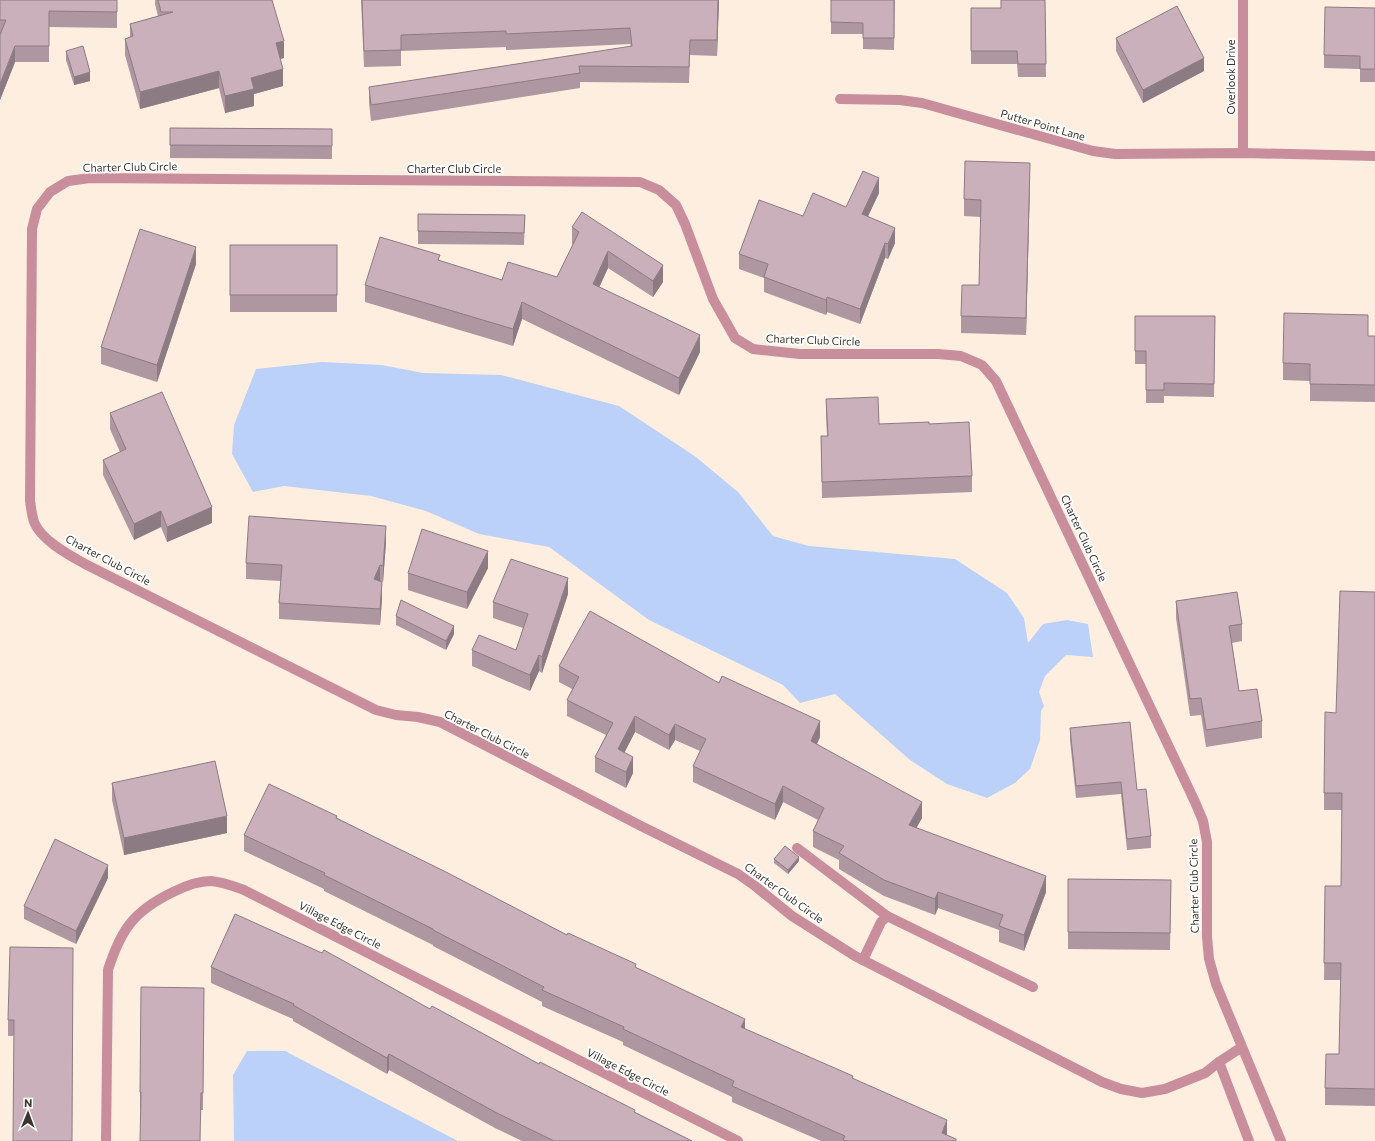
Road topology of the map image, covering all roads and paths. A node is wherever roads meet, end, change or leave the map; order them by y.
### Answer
1 (1243, 0) edge
2 (840, 99) dead end
3 (1243, 153) junction
4 (1375, 156) edge
5 (797, 848) dead end
6 (887, 916) junction
7 (863, 960) junction
8 (1033, 987) dead end
9 (1242, 1047) junction
10 (1219, 1062) junction
11 (106, 1141) edge
12 (738, 1141) edge
13 (1249, 1141) edge
14 (1281, 1141) edge

1 - 3 street, Overlook Drive
2 - 3 street, Putter Point Lane
3 - 4 street, Putter Point Lane
5 - 6 street
6 - 7 street
6 - 8 street
7 - 9 street, Charter Club Circle
7 - 10 street, Charter Club Circle
9 - 10 street, Charter Club Circle
9 - 14 street, Charter Club Circle
10 - 13 street
11 - 12 street, Village Edge Circle

